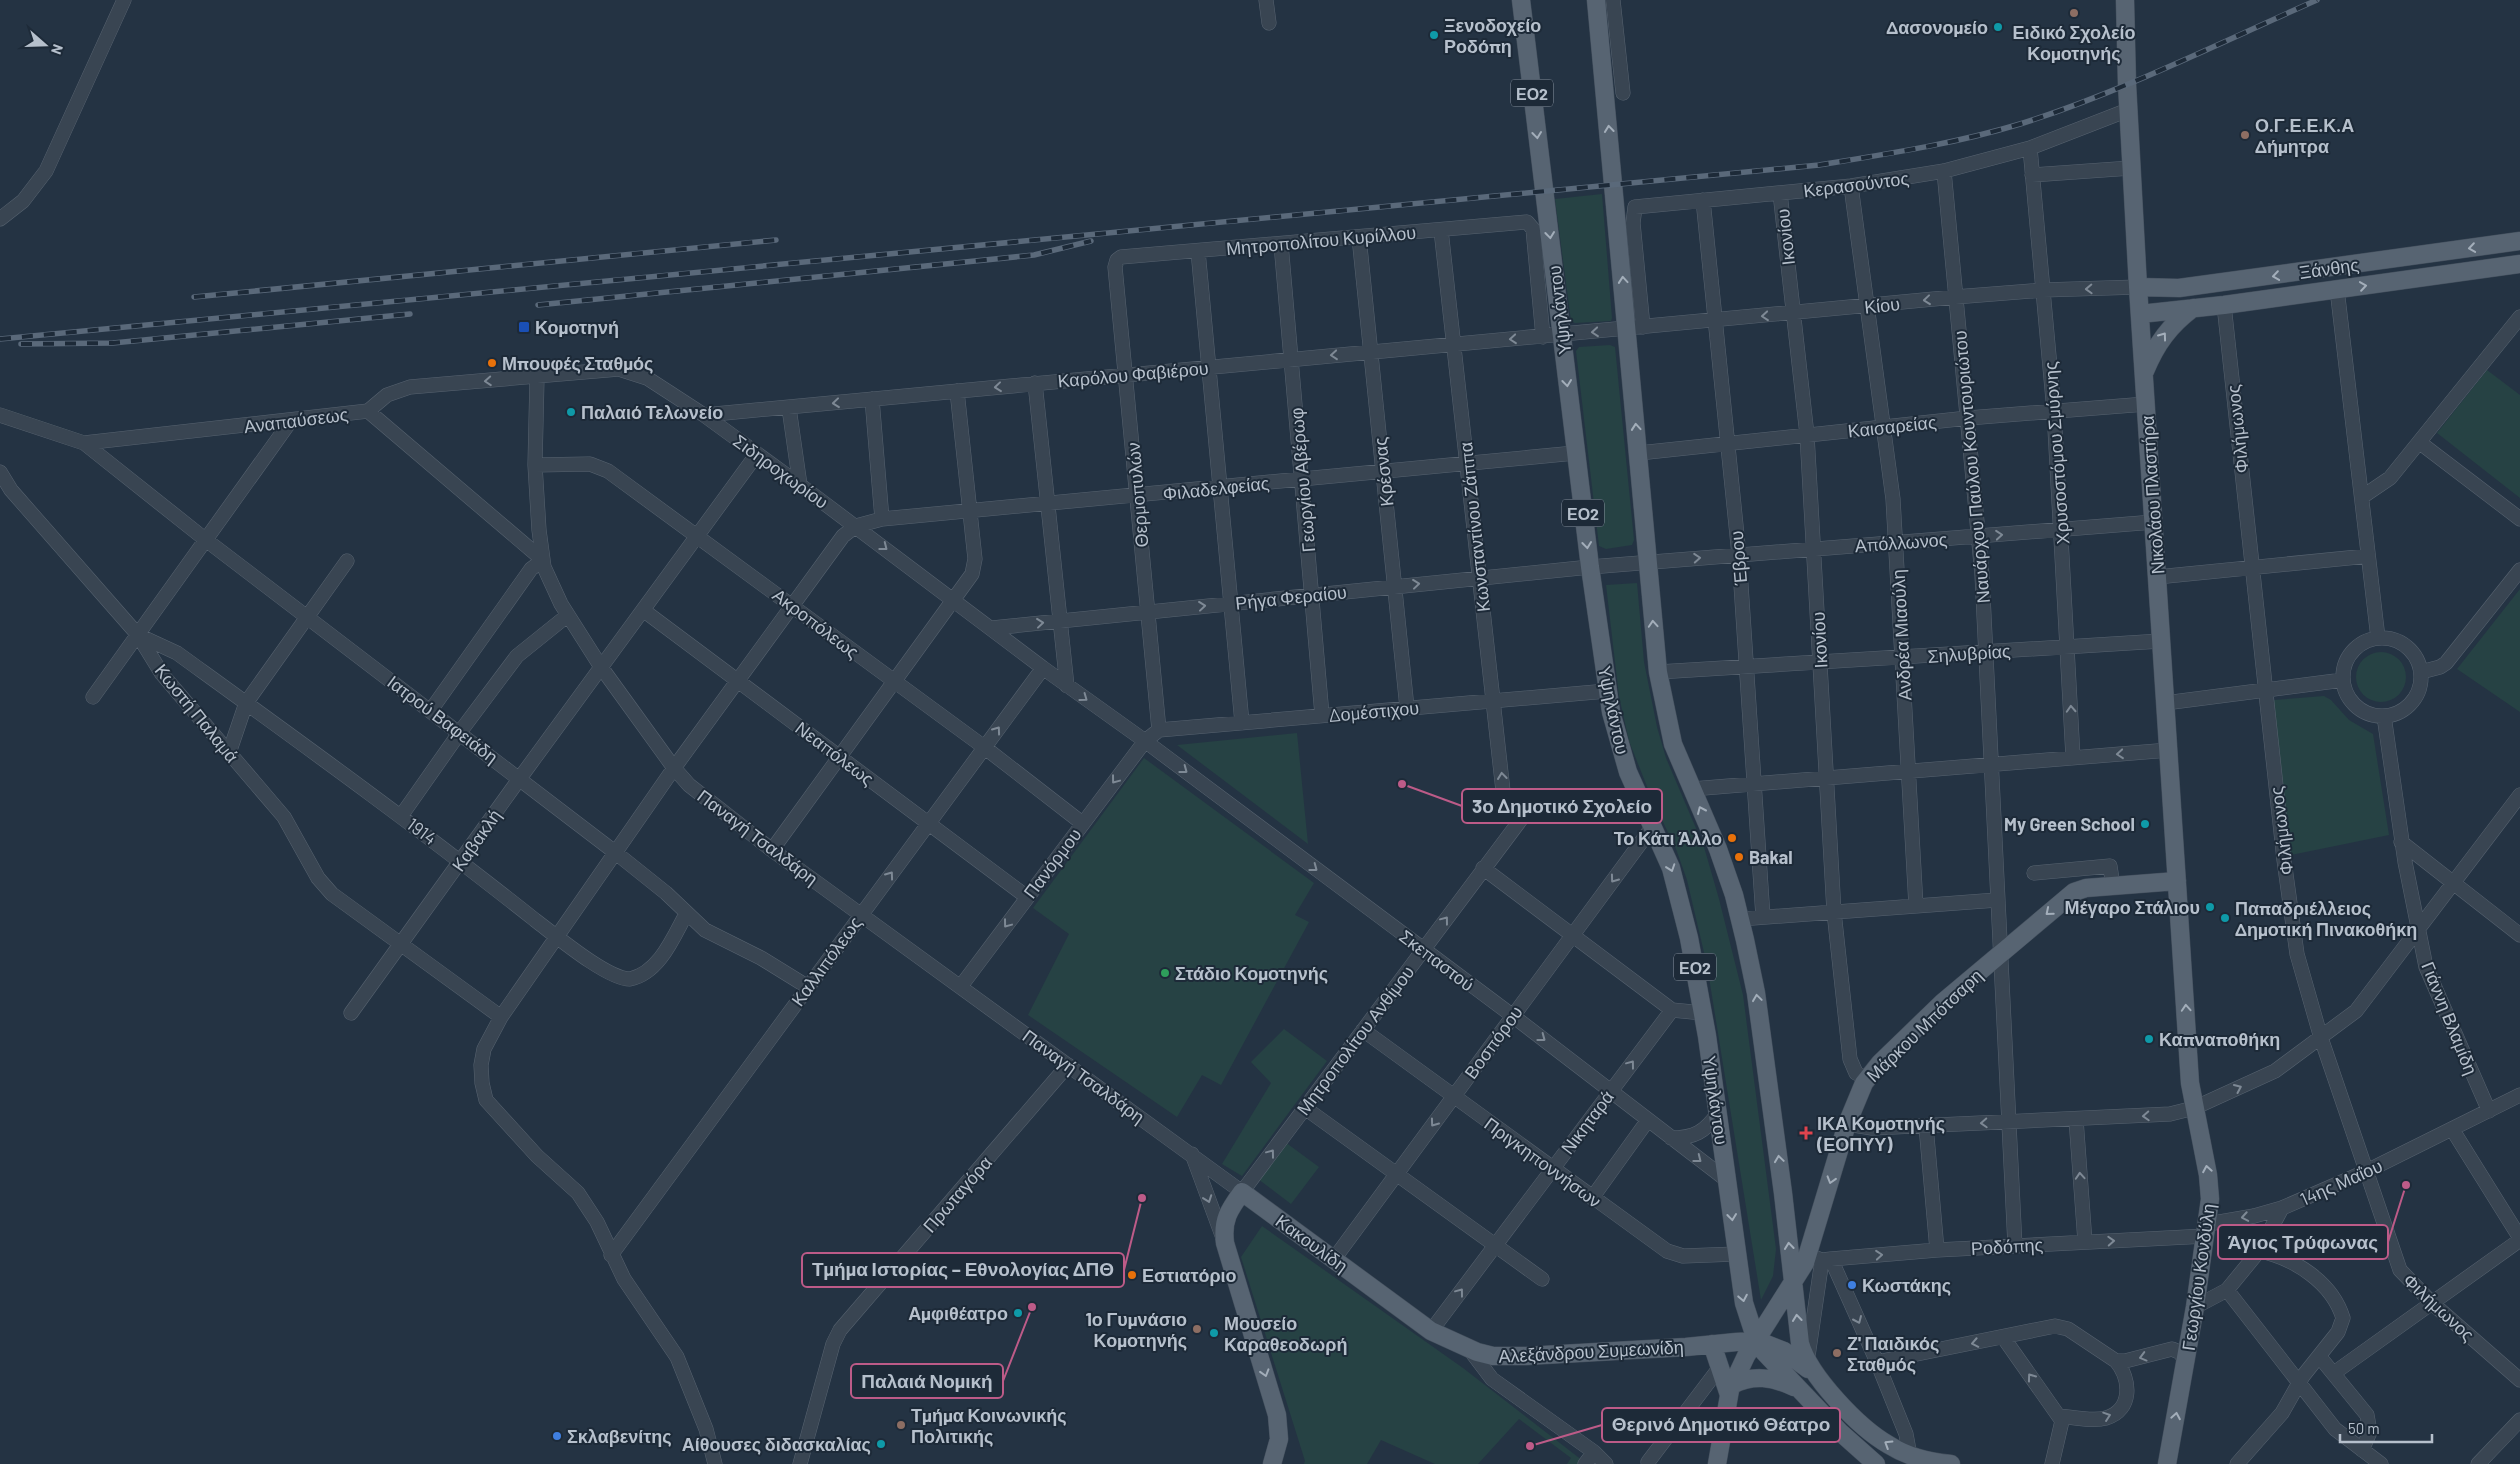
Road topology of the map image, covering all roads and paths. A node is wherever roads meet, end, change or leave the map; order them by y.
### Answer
1 (124, 0) edge
2 (1266, 0) edge
3 (1596, 0) edge
4 (1613, 0) edge
5 (2125, 0) edge
6 (1518, 2) edge
7 (1269, 23) dead end
8 (1623, 93) dead end
9 (2128, 110) junction
10 (2030, 148) junction
11 (2131, 168) junction
12 (1944, 171) junction
13 (2032, 175) junction
14 (1851, 186) junction
15 (1780, 194) junction
16 (1703, 200) junction
17 (2, 211) edge
18 (1441, 230) junction
19 (1360, 237) junction
20 (2520, 241) edge
21 (1281, 244) junction
22 (1198, 251) junction
23 (1116, 260) joint
24 (2520, 264) edge
25 (2138, 288) junction
26 (2337, 289) junction
27 (2043, 290) junction
28 (1955, 297) junction
29 (2224, 305) junction
30 (1869, 306) junction
31 (2194, 308) junction
32 (1793, 314) junction
33 (2140, 314) junction
34 (2520, 317) edge
35 (1715, 321) junction
36 (1635, 328) junction
37 (1562, 335) junction
38 (1543, 336) junction
39 (1454, 344) junction
40 (1371, 352) junction
41 (1292, 359) junction
42 (1209, 367) junction
43 (2144, 373) junction
44 (1125, 375) junction
45 (537, 378) junction
46 (1034, 383) junction
47 (957, 391) junction
48 (872, 399) junction
49 (2146, 404) junction
50 (789, 408) junction
51 (368, 411) junction
52 (2054, 411) junction
53 (0, 415) edge
54 (704, 415) junction
55 (1968, 418) junction
56 (290, 422) junction
57 (1884, 426) junction
58 (1807, 435) junction
59 (2419, 442) junction
60 (84, 443) junction
61 (1727, 444) junction
62 (1576, 453) junction
63 (1639, 453) junction
64 (758, 454) junction
65 (1467, 463) junction
66 (535, 465) junction
67 (1383, 471) junction
68 (0, 472) edge
69 (1302, 479) junction
70 (800, 485) junction
71 (1220, 487) junction
72 (1137, 495) junction
73 (2362, 497) junction
74 (1047, 504) junction
75 (970, 511) junction
76 (2520, 519) edge
77 (882, 520) junction
78 (2154, 522) junction
79 (856, 526) junction
80 (2062, 530) junction
81 (698, 536) junction
82 (1978, 536) junction
83 (206, 540) junction
84 (1896, 543) junction
85 (1815, 549) junction
86 (1738, 555) junction
87 (2368, 556) junction
88 (542, 560) junction
89 (347, 561) dead end
90 (1649, 562) junction
91 (1590, 567) junction
92 (2252, 568) junction
93 (2520, 570) edge
94 (1479, 578) junction
95 (2157, 578) junction
96 (1395, 586) junction
97 (1312, 595) junction
98 (954, 601) junction
99 (1231, 603) junction
100 (792, 606) junction
101 (643, 610) junction
102 (1148, 612) junction
103 (307, 615) junction
104 (568, 615) junction
105 (1061, 620) junction
106 (992, 628) junction
107 (138, 635) junction
108 (2378, 638) junction
109 (2161, 641) junction
110 (2068, 647) junction
111 (1986, 652) junction
112 (1902, 657) junction
113 (1821, 662) junction
114 (601, 666) junction
115 (1746, 667) junction
116 (1042, 668) junction
117 (1658, 672) junction
118 (2421, 672) junction
119 (738, 680) junction
120 (2343, 680) junction
121 (894, 682) junction
122 (1067, 686) junction
123 (2265, 690) junction
124 (1607, 691) junction
125 (94, 697) dead end
126 (1492, 700) junction
127 (246, 703) junction
128 (2165, 703) junction
129 (1407, 708) junction
130 (430, 710) junction
131 (1322, 716) junction
132 (2384, 716) junction
133 (1242, 723) junction
134 (1159, 730) junction
135 (460, 732) junction
136 (1145, 741) junction
137 (984, 748) junction
138 (2168, 750) junction
139 (229, 753) junction
140 (840, 757) junction
141 (2074, 757) junction
142 (1991, 764) junction
143 (674, 768) junction
144 (1908, 771) junction
145 (520, 778) junction
146 (1826, 778) junction
147 (1755, 783) junction
148 (1692, 789) junction
149 (2520, 795) edge
150 (1640, 799) junction
151 (401, 816) junction
152 (1522, 817) junction
153 (928, 823) junction
154 (1082, 823) junction
155 (1653, 826) junction
156 (2401, 842) junction
157 (772, 850) junction
158 (616, 852) junction
159 (461, 861) junction
160 (1483, 868) junction
161 (2034, 873) dead end
162 (2177, 881) junction
163 (2453, 882) junction
164 (2113, 886) junction
165 (1027, 897) junction
166 (1997, 900) junction
167 (1916, 906) junction
168 (1834, 912) junction
169 (686, 914) junction
170 (861, 914) junction
171 (1763, 917) junction
172 (1740, 919) junction
173 (2417, 929) junction
174 (1572, 935) junction
175 (2520, 935) edge
176 (556, 937) junction
177 (401, 944) junction
178 (1423, 949) junction
179 (2000, 954) junction
180 (961, 986) junction
181 (808, 987) junction
182 (1672, 1010) junction
183 (351, 1013) dead end
184 (1703, 1013) junction
185 (1513, 1016) junction
186 (501, 1017) junction
187 (1363, 1030) junction
188 (2320, 1038) junction
189 (1068, 1065) junction
190 (1867, 1079) junction
191 (1611, 1091) junction
192 (2520, 1095) edge
193 (1454, 1096) junction
194 (1305, 1108) junction
195 (2194, 1108) junction
196 (2489, 1111) junction
197 (1718, 1113) junction
198 (2076, 1119) junction
199 (1648, 1120) junction
200 (2008, 1122) junction
201 (1847, 1124) junction
202 (1926, 1126) junction
203 (2452, 1129) junction
204 (1671, 1138) junction
205 (1192, 1154) junction
206 (1553, 1168) junction
207 (2365, 1172) junction
208 (1396, 1174) junction
209 (1728, 1181) junction
210 (1242, 1192) junction
211 (1592, 1198) junction
212 (1785, 1208) junction
213 (2282, 1208) junction
214 (1818, 1222) junction
215 (2207, 1230) junction
216 (2520, 1239) edge
217 (2085, 1242) junction
218 (1225, 1243) junction
219 (1494, 1246) junction
220 (2015, 1246) junction
221 (1937, 1250) junction
222 (2259, 1251) junction
223 (1736, 1254) junction
224 (611, 1255) junction
225 (1820, 1258) junction
226 (1334, 1259) junction
227 (1542, 1279) dead end
228 (1793, 1284) junction
229 (2227, 1290) junction
230 (2432, 1302) junction
231 (2196, 1307) junction
232 (1431, 1331) junction
233 (2003, 1337) junction
234 (1756, 1340) junction
235 (1712, 1344) junction
236 (1470, 1350) junction
237 (2319, 1356) junction
238 (2186, 1360) junction
239 (2116, 1361) junction
240 (1877, 1362) junction
241 (1720, 1367) junction
242 (1811, 1370) junction
243 (2334, 1373) junction
244 (2520, 1380) edge
245 (2299, 1383) junction
246 (1797, 1388) junction
247 (1731, 1390) junction
248 (2059, 1416) junction
249 (2520, 1420) edge
250 (2362, 1450) junction
251 (1594, 1452) junction
252 (1910, 1456) junction
253 (1648, 1462) dead end
254 (715, 1464) edge
255 (800, 1464) edge
256 (1272, 1464) edge
257 (1585, 1464) edge
258 (1606, 1464) edge
259 (1717, 1464) edge
260 (1876, 1464) edge
261 (1951, 1464) edge
262 (2052, 1464) edge
263 (2168, 1464) edge
264 (2238, 1464) edge
265 (2381, 1464) edge
266 (2478, 1464) edge

1 - 17 street
2 - 7 street
36 -> 3 main road
4 - 8 street
5 - 9 main road, Νικολάου Πλαστήρα
6 -> 37 main road, Υψηλάντου / ΕΟ2
9 - 10 street, Κερασούντος
9 - 11 main road, Νικολάου Πλαστήρα
10 - 12 street, Κερασούντος
10 - 13 street, Χρυσοστόμου Σμύρνης
11 - 13 street
11 - 25 main road, Νικολάου Πλαστήρα
12 - 14 street, Κερασούντος
12 - 28 street, Ναυάρχου Παύλου Κουντουριώτου
13 - 27 street, Χρυσοστόμου Σμύρνης
14 - 15 street, Κερασούντος
14 - 30 street, Ανδρέα Μιαούλη
15 - 16 street, Κερασούντος
15 - 32 street, Ικονίου
16 - 35 street, Έβρου
16 - 36 street, Κερασούντος
18 - 19 street, Μητροπολίτου Κυρίλλου
18 - 38 street, Μητροπολίτου Κυρίλλου
18 - 39 street, Κωνσταντίνου Ζάππα
19 - 21 street, Μητροπολίτου Κυρίλλου
19 - 40 street, Κρέσνας
20 -> 25 main road, Ξάνθης
21 - 22 street, Μητροπολίτου Κυρίλλου
21 - 41 street, Γεωργίου Αβέρωφ
22 - 23 street, Μητροπολίτου Κυρίλλου
22 - 42 street
23 - 44 street, Θερμοπυλών
26 -> 24 main road, Ξάνθης
25 -> 27 street, Κίου
25 - 33 main road, Νικολάου Πλαστήρα
26 - 29 main road, Ξάνθης
26 - 73 street
27 - 28 street, Κίου
27 - 52 street, Χρυσοστόμου Σμύρνης
28 -> 30 street, Κίου
28 - 55 street, Ναυάρχου Παύλου Κουντουριώτου
29 - 31 main road, Ξάνθης
29 - 92 street, Φιλήμωνος
30 - 32 street, Κίου
30 - 57 street, Ανδρέα Μιαούλη
31 - 33 main road, Ξάνθης
43 -> 31 main road
32 -> 35 street, Κίου
32 - 58 street, Ικονίου
33 - 43 main road, Νικολάου Πλαστήρα
34 - 59 street
35 - 36 street, Κίου
35 - 61 street, Έβρου
36 -> 37 street, Κίου
63 -> 36 main road
37 - 38 street, Καρόλου Φαβιέρου
37 -> 62 main road, Υψηλάντου / ΕΟ2
38 -> 39 street, Καρόλου Φαβιέρου
39 - 40 street, Καρόλου Φαβιέρου
39 - 65 street, Κωνσταντίνου Ζάππα
40 -> 41 street, Καρόλου Φαβιέρου
40 - 67 street, Κρέσνας
41 - 42 street, Καρόλου Φαβιέρου
41 - 69 street, Γεωργίου Αβέρωφ
42 - 44 street, Καρόλου Φαβιέρου
42 - 71 street
43 - 49 main road, Νικολάου Πλαστήρα
44 - 46 street, Καρόλου Φαβιέρου
44 - 72 street, Θερμοπυλών
45 -> 51 street, Σιδηροχωρίου
45 - 54 street, Σιδηροχωρίου
45 - 66 street, Παναγή Τσαλδάρη
46 -> 47 street, Καρόλου Φαβιέρου
46 - 74 street
47 - 48 street, Καρόλου Φαβιέρου
47 - 75 street
48 -> 50 street, Καρόλου Φαβιέρου
48 - 77 street
49 - 52 street, Καισαρείας
49 - 78 main road, Νικολάου Πλαστήρα
50 - 54 street, Καρόλου Φαβιέρου
50 - 70 street
51 - 56 street, Αναπαύσεως
51 - 88 street, Αναπαύσεως
52 - 55 street, Καισαρείας
52 - 80 street, Χρυσοστόμου Σμύρνης
53 - 60 street, Αναπαύσεως
54 - 64 street, Σιδηροχωρίου
55 - 57 street, Καισαρείας
55 - 82 street, Ναυάρχου Παύλου Κουντουριώτου
56 - 60 street, Αναπαύσεως
56 - 83 street
57 - 58 street, Καισαρείας
57 - 84 street, Ανδρέα Μιαούλη
58 - 61 street, Καισαρείας
58 - 85 street, Ικονίου
59 - 73 street
59 - 76 street
60 - 83 street, Ιατρού Βαφειάδη
61 - 63 street, Καισαρείας
61 - 86 street, Έβρου
62 - 65 street, Φιλαδελφείας
62 -> 91 main road, Υψηλάντου / ΕΟ2
63 - 90 main road
64 - 70 street, Σιδηροχωρίου
64 - 81 street, Καβακλή
65 - 67 street, Φιλαδελφείας
65 - 94 street, Κωνσταντίνου Ζάππα
66 - 81 street, Ακροπόλεως
66 - 88 street, Παναγή Τσαλδάρη
67 - 69 street, Φιλαδελφείας
67 - 96 street, Κρέσνας
68 - 107 street, Κωστή Παλαμά
69 - 71 street, Φιλαδελφείας
69 - 97 street, Γεωργίου Αβέρωφ
70 - 79 street, Σιδηροχωρίου
71 - 72 street, Φιλαδελφείας
71 - 99 street
72 - 74 street, Φιλαδελφείας
72 - 102 street, Θερμοπυλών
73 - 87 street
74 - 75 street, Φιλαδελφείας
74 - 105 street
75 - 77 street, Φιλαδελφείας
75 - 98 street
77 - 79 street, Φιλαδελφείας
78 - 80 street, Απόλλωνος
78 - 95 main road, Νικολάου Πλαστήρα
79 -> 98 street, Σιδηροχωρίου
79 - 100 street
82 -> 80 street, Απόλλωνος
80 - 110 street, Χρυσοστόμου Σμύρνης
81 - 100 street, Ακροπόλεως
81 - 101 street, Καβακλή
82 - 84 street, Απόλλωνος
82 - 111 street, Ναυάρχου Παύλου Κουντουριώτου
83 - 103 street, Ιατρού Βαφειάδη
83 - 107 street
84 - 85 street, Απόλλωνος
84 - 112 street, Ανδρέα Μιαούλη
85 - 86 street, Απόλλωνος
85 - 113 street, Ικονίου
90 -> 86 street, Απόλλωνος
86 - 115 street, Έβρου
87 - 92 street
87 - 108 street
88 - 104 street, Παναγή Τσαλδάρη
88 - 130 street
89 - 103 street
90 - 91 street, Απόλλωνος
117 -> 90 main road
91 - 94 street, Ρήγα Φεραίου
91 - 124 main road, Υψηλάντου / ΕΟ2
92 - 95 street
92 - 123 street, Φιλήμωνος
93 - 118 street
96 -> 94 street, Ρήγα Φεραίου
94 - 126 street, Κωνσταντίνου Ζάππα
95 - 109 main road, Νικολάου Πλαστήρα
96 - 97 street, Ρήγα Φεραίου
96 - 129 street, Κρέσνας
97 - 99 street, Ρήγα Φεραίου
97 - 131 street, Γεωργίου Αβέρωφ
98 - 106 street, Σιδηροχωρίου
98 - 121 street
102 -> 99 street, Ρήγα Φεραίου
99 - 133 street
100 - 119 street
100 - 121 street, Ακροπόλεως
101 - 114 street, Καβακλή
101 - 119 street, Νεαπόλεως
102 - 105 street, Ρήγα Φεραίου
102 - 134 street, Θερμοπυλών
103 - 127 street
103 - 130 street, Ιατρού Βαφειάδη
104 - 114 street, Παναγή Τσαλδάρη
104 - 135 street
106 -> 105 street, Ρήγα Φεραίου
105 - 122 street
106 - 116 street, Σιδηροχωρίου
107 - 125 street
107 - 127 street, 1914
107 - 139 street, Κωστή Παλαμά
108 - 118 street
108 - 120 street
109 - 110 street, Σηλυβρίας
109 - 128 main road, Νικολάου Πλαστήρα
110 - 111 street, Σηλυβρίας
141 -> 110 street, Χρυσοστόμου Σμύρνης
111 - 112 street, Σηλυβρίας
111 - 142 street, Ναυάρχου Παύλου Κουντουριώτου
112 - 113 street, Σηλυβρίας
112 - 144 street, Ανδρέα Μιαούλη
113 - 115 street, Σηλυβρίας
113 - 146 street, Ικονίου
114 - 143 street, Παναγή Τσαλδάρη
114 - 145 street, Καβακλή
115 - 117 street, Σηλυβρίας
115 - 147 street, Έβρου
116 - 122 street, Σιδηροχωρίου
137 -> 116 street, Καλλιπόλεως
117 - 148 main road
118 - 132 street
119 - 140 street, Νεαπόλεως
119 - 143 street
120 - 123 street
120 - 132 street
121 - 137 street, Ακροπόλεως
121 - 140 street
122 -> 136 street, Σιδηροχωρίου
123 - 128 street
123 - 188 street, Φιλήμωνος
124 - 126 street, Δομέστιχου
124 - 150 main road, Υψηλάντου / ΕΟ2
126 - 129 street, Δομέστιχου
152 -> 126 street, Κωνσταντίνου Ζάππα
127 - 139 street
127 - 151 street, 1914
128 - 138 main road, Νικολάου Πλαστήρα
129 - 131 street, Δομέστιχου
130 - 135 street, Ιατρού Βαφειάδη
131 - 133 street, Δομέστιχου
132 - 156 street, Γιάννη Βλαμίδη
133 - 134 street, Δομέστιχου
134 - 136 street
135 - 145 street, Ιατρού Βαφειάδη
135 - 151 street
136 -> 154 street, Πανόρμου
136 -> 178 street, Σκεπαστού
137 - 153 street, Καλλιπόλεως
137 - 154 street, Ακροπόλεως
138 -> 141 street
138 - 162 main road, Νικολάου Πλαστήρα
139 - 177 street, Κωστή Παλαμά
140 - 153 street, Νεαπόλεως
140 - 157 street
141 - 142 street
142 - 144 street
142 - 166 street, Ναυάρχου Παύλου Κουντουριώτου
143 - 157 street, Παναγή Τσαλδάρη
143 - 158 street
144 - 146 street
144 - 167 street, Ανδρέα Μιαούλη
145 - 158 street, Ιατρού Βαφειάδη
145 - 159 street, Καβακλή
146 - 147 street
146 - 168 street, Ικονίου
147 - 148 street
147 - 171 street, Έβρου
172 -> 148 main road
149 - 163 street
150 - 152 street
150 - 155 main road, Υψηλάντου / ΕΟ2
151 - 159 street, 1914
152 - 160 street, Μητροπολίτου Ανθίμου
153 - 165 street, Νεαπόλεως
170 -> 153 street, Καλλιπόλεως
154 - 165 street, Πανόρμου
155 -> 174 street, Βοσπόρου
155 -> 184 main road, Υψηλάντου / ΕΟ2
156 - 163 street
156 - 173 street, Γιάννη Βλαμίδη
157 - 170 street, Παναγή Τσαλδάρη
158 - 169 street, Ιατρού Βαφειάδη
158 - 176 street
159 - 176 street, 1914
159 - 177 street, Καβακλή
160 - 174 street
178 -> 160 street, Μητροπολίτου Ανθίμου
161 - 164 street
162 - 164 main road, Μάρκου Μπότσαρη
195 -> 162 main road, Γεωργίου Κονδύλη
163 - 173 street
163 - 175 street
164 -> 179 main road, Μάρκου Μπότσαρη
165 -> 180 street, Πανόρμου
166 - 167 street
166 - 179 street, Ναυάρχου Παύλου Κουντουριώτου
167 - 168 street
168 - 171 street
168 - 190 street, Ικονίου
169 - 176 street, 1914
169 - 181 street, Ιατρού Βαφειάδη
170 - 180 street, Παναγή Τσαλδάρη
170 - 181 street, Καλλιπόλεως
171 - 172 street
212 -> 172 main road
173 - 188 street
173 - 196 street, Γιάννη Βλαμίδη
174 - 182 street
174 - 185 street, Βοσπόρου
176 - 186 street
177 - 183 street, Καβακλή
177 - 186 street, Κωστή Παλαμά
178 - 185 street, Σκεπαστού
178 - 187 street, Μητροπολίτου Ανθίμου
179 - 190 main road, Μάρκου Μπότσαρη
179 - 200 street, Ναυάρχου Παύλου Κουντουριώτου
180 - 189 street, Παναγή Τσαλδάρη
181 - 224 street, Καλλιπόλεως
182 - 184 street
191 -> 182 street, Νικηταρά
184 - 197 main road, Υψηλάντου / ΕΟ2
185 -> 191 street, Σκεπαστού
185 - 193 street, Βοσπόρου
186 - 224 street
187 - 193 street, Πριγκηποννήσων
187 - 194 street, Μητροπολίτου Ανθίμου
195 -> 188 street
188 - 207 street, Φιλήμωνος
189 - 205 street, Παναγή Τσαλδάρη
189 - 255 street, Πρωταγόρα
190 - 201 main road, Μάρκου Μπότσαρη
191 - 199 street, Σκεπαστού
191 - 206 street, Νικηταρά
192 - 196 street, 14ης Μαΐου
193 - 206 street, Πριγκηποννήσων
193 -> 208 street, Βοσπόρου
194 - 208 street
210 -> 194 street, Μητροπολίτου Ανθίμου
195 -> 198 street
215 -> 195 main road, Γεωργίου Κονδύλη
196 - 203 street, 14ης Μαΐου
197 - 204 street
197 - 209 main road, Υψηλάντου / ΕΟ2
198 - 200 street
217 -> 198 street
199 - 204 street, Σκεπαστού
199 - 211 street
200 -> 202 street
200 - 220 street, Ναυάρχου Παύλου Κουντουριώτου
201 - 202 street
201 -> 214 main road, Μάρκου Μπότσαρη
202 - 221 street
203 - 207 street, 14ης Μαΐου
203 - 216 street
204 -> 209 street, Σκεπαστού
205 - 210 street, Κακουλίδη
205 -> 218 street
206 - 211 street, Πριγκηποννήσων
206 - 219 street, Νικηταρά
207 - 213 street, 14ης Μαΐου
207 - 230 street, Φιλήμωνος
208 - 219 street
208 - 226 street, Βοσπόρου
209 -> 223 main road, Υψηλάντου / ΕΟ2
210 - 218 main road
210 - 226 main road, Κακουλίδη
211 - 223 street, Πριγκηποννήσων
212 - 214 main road
228 -> 212 main road
213 -> 215 street, Ροδόπης
213 - 222 street, 14ης Μαΐου
214 - 225 main road, Μάρκου Μπότσαρη
217 -> 215 street, Ροδόπης
215 - 231 main road, Γεωργίου Κονδύλη
216 - 230 street
217 - 220 street, Ροδόπης
218 -> 256 main road
219 - 227 street
232 -> 219 street, Νικηταρά
220 - 221 street, Ροδόπης
225 -> 221 street, Ροδόπης
222 - 229 street, 14ης Μαΐου
222 - 237 street
223 -> 234 main road, Υψηλάντου / ΕΟ2
224 - 254 street
225 - 228 main road, Μάρκου Μπότσαρη
225 -> 240 street
225 - 242 street
226 - 232 main road, Κακουλίδη
228 - 234 main road, Μάρκου Μπότσαρη
242 -> 228 main road
229 - 231 street, 14ης Μαΐου
229 - 245 street
230 - 243 street
230 - 244 street, Φιλήμωνος
231 - 238 main road, Γεωργίου Κονδύλη
232 - 236 main road, Αλεξάνδρου Συμεωνίδη
233 - 239 street
233 -> 240 street
248 -> 233 street
234 - 235 main road, Αλεξάνδρου Συμεωνίδη
234 - 242 main road
234 - 246 main road, ΕΟ2
234 - 247 main road, Μάρκου Μπότσαρη
235 - 236 main road, Αλεξάνδρου Συμεωνίδη
235 - 241 main road
236 - 251 street
237 - 243 street
237 - 245 street
238 -> 239 street
263 -> 238 main road, Γεωργίου Κονδύλη
248 -> 239 street
240 - 252 street
241 - 247 main road
241 - 253 street
252 -> 242 main road
243 - 250 street
245 - 250 street
245 - 264 street
246 - 247 main road
246 - 260 main road, ΕΟ2
247 - 259 main road
248 - 262 street
249 - 266 street
250 - 265 street
251 - 257 street
251 - 258 street
252 - 261 main road

